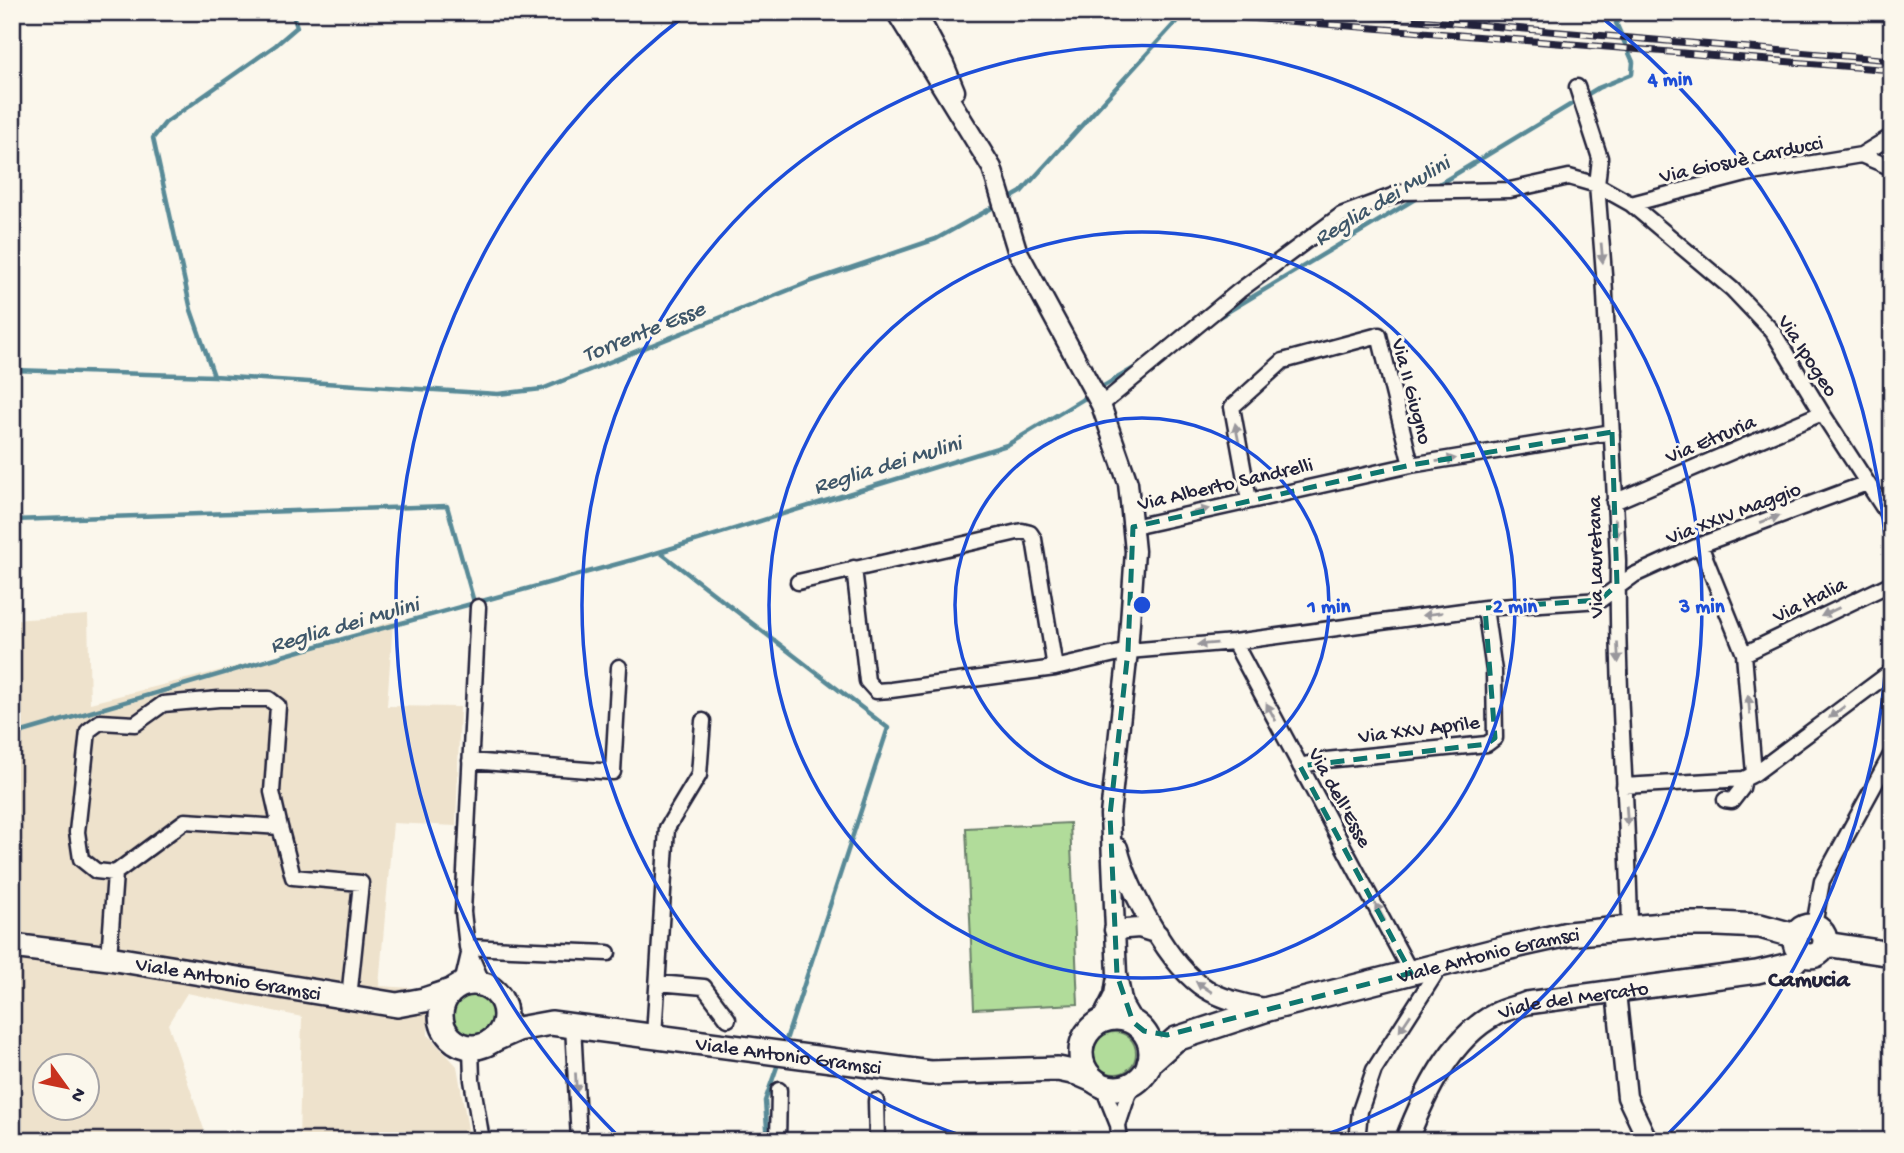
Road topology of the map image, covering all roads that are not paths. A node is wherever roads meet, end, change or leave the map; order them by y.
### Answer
1 (896, 12) edge
2 (916, 12) edge
3 (1577, 87) dead end
4 (971, 134) junction
5 (1892, 136) edge
6 (1861, 155) junction
7 (1892, 167) edge
8 (1597, 185) junction
9 (1631, 204) junction
10 (1101, 405) junction
11 (1822, 413) junction
12 (1612, 432) junction
13 (1411, 466) junction
14 (1867, 483) junction
15 (1249, 500) junction
16 (1614, 502) junction
17 (1892, 521) edge
18 (1133, 527) junction
19 (1700, 545) junction
20 (854, 568) junction
21 (797, 582) dead end
22 (1892, 583) edge
23 (1617, 585) junction
24 (478, 607) dead end
25 (1485, 608) junction
26 (1234, 642) junction
27 (1128, 651) junction
28 (1744, 654) junction
29 (619, 667) dead end
30 (1055, 668) junction
31 (1892, 671) edge
32 (703, 721) dead end
33 (1892, 753) edge
34 (470, 761) junction
35 (1300, 766) junction
36 (1749, 776) junction
37 (1624, 786) junction
38 (1725, 800) dead end
39 (1110, 815) junction
40 (280, 827) junction
41 (115, 873) junction
42 (1630, 927) junction
43 (1114, 930) junction
44 (1158, 934) junction
45 (1809, 940) junction
46 (12, 946) edge
47 (468, 950) junction
48 (608, 953) dead end
49 (1892, 954) edge
50 (109, 958) junction
51 (1441, 965) junction
52 (1411, 973) junction
53 (1117, 975) junction
54 (658, 983) junction
55 (473, 988) junction
56 (1616, 992) junction
57 (349, 998) junction
58 (397, 1005) junction
59 (1268, 1009) junction
60 (728, 1019) dead end
61 (1101, 1021) junction
62 (562, 1024) junction
63 (1138, 1027) junction
64 (447, 1033) junction
65 (1188, 1034) junction
66 (654, 1035) junction
67 (481, 1044) junction
68 (1082, 1044) junction
69 (1027, 1071) junction
70 (1143, 1072) junction
71 (1098, 1083) junction
72 (779, 1090) dead end
73 (876, 1101) dead end
74 (1118, 1125) junction
75 (1408, 1140) edge
76 (482, 1141) edge
77 (579, 1141) edge
78 (778, 1141) edge
79 (877, 1141) edge
80 (1120, 1141) edge
81 (1357, 1141) edge
82 (1647, 1141) edge

1 - 4 street
2 - 4 street
3 - 8 street, Via Lauretana
4 - 10 street
5 - 6 street, Via Giosuè Carducci
6 - 7 street
6 - 9 street, Via Giosuè Carducci
8 - 9 street, Via Ipogeo
8 - 10 street
8 -> 12 street, Via Lauretana
9 - 11 street, Via Ipogeo
10 - 18 street
11 - 14 street, Via Ipogeo
11 - 16 street, Via Etruria
13 -> 12 street, Via Alberto Sandrelli
12 - 16 street, Via Lauretana
13 - 15 street, Via Alberto Sandrelli
15 -> 13 street, Via II Giugno
14 - 17 street, Via Ipogeo
19 -> 14 street, Via XXIV Maggio
18 -> 15 street, Via Alberto Sandrelli
16 -> 23 street, Via Lauretana
18 - 27 street, Via Alberto Sandrelli
19 - 23 street, Via XXIV Maggio
19 - 28 street
20 - 21 street
20 - 30 street
20 - 30 street
22 -> 28 street, Via Italia
23 - 25 street
23 -> 37 street, Via Lauretana
24 - 34 street, Viale Antonio Gramsci
25 -> 26 street
25 - 35 street, Via XXV Aprile
26 -> 27 street
35 -> 26 street, Via dell'Esse
27 - 30 street
27 - 39 street, Via Alberto Sandrelli
36 -> 28 street
29 - 34 street
31 -> 36 street
32 - 54 street
33 - 45 street
34 - 47 street, Viale Antonio Gramsci
52 -> 35 street, Via dell'Esse
36 - 37 street
36 - 38 street
37 -> 42 street, Via Lauretana
39 - 43 street, Via Alberto Sandrelli
39 - 44 street, Via Alberto Sandrelli
40 - 41 street
40 - 41 street
40 - 57 street, Viale Antonio Gramsci
41 - 50 street, Viale Antonio Gramsci
42 - 45 main road, Viale Antonio Gramsci
42 - 51 main road, Viale Antonio Gramsci
43 - 44 street
43 - 53 street, Via Alberto Sandrelli
59 -> 44 street, Via Alberto Sandrelli
45 - 49 main road, Viale Antonio Gramsci
45 - 56 main road, Viale del Mercato
46 - 50 main road, Viale Antonio Gramsci
47 - 48 street
47 - 55 street, Viale Antonio Gramsci
47 - 55 street, Viale Antonio Gramsci
50 - 57 main road, Viale Antonio Gramsci
51 - 52 main road, Viale Antonio Gramsci
51 -> 81 street
52 - 59 main road, Viale Antonio Gramsci
53 - 61 street, Via Alberto Sandrelli
53 - 63 street, Via Alberto Sandrelli
54 - 60 street
54 - 66 street
55 - 58 main road, Viale Antonio Gramsci
55 - 62 main road, Viale Antonio Gramsci
55 - 64 main road, Viale Antonio Gramsci
55 - 67 main road, Viale Antonio Gramsci
56 - 75 main road, Viale del Mercato
56 - 82 street
57 - 58 main road, Viale Antonio Gramsci
58 - 64 main road, Viale Antonio Gramsci
59 - 65 main road, Viale Antonio Gramsci
61 - 63 main road, Viale Antonio Gramsci
61 - 68 main road, Viale Antonio Gramsci
62 - 66 main road, Viale Antonio Gramsci
62 - 67 main road, Viale Antonio Gramsci
62 -> 77 street
63 - 65 main road, Viale Antonio Gramsci
63 - 70 main road
64 - 67 main road, Viale Antonio Gramsci
65 - 70 main road, Viale Antonio Gramsci
66 - 69 main road, Viale Antonio Gramsci
67 - 76 street
68 - 69 main road, Viale Antonio Gramsci
68 - 71 main road
69 - 71 main road, Viale Antonio Gramsci
70 - 71 main road, Viale Antonio Gramsci
70 - 74 street
71 - 74 street
72 - 78 street
73 - 79 street
74 - 80 street

